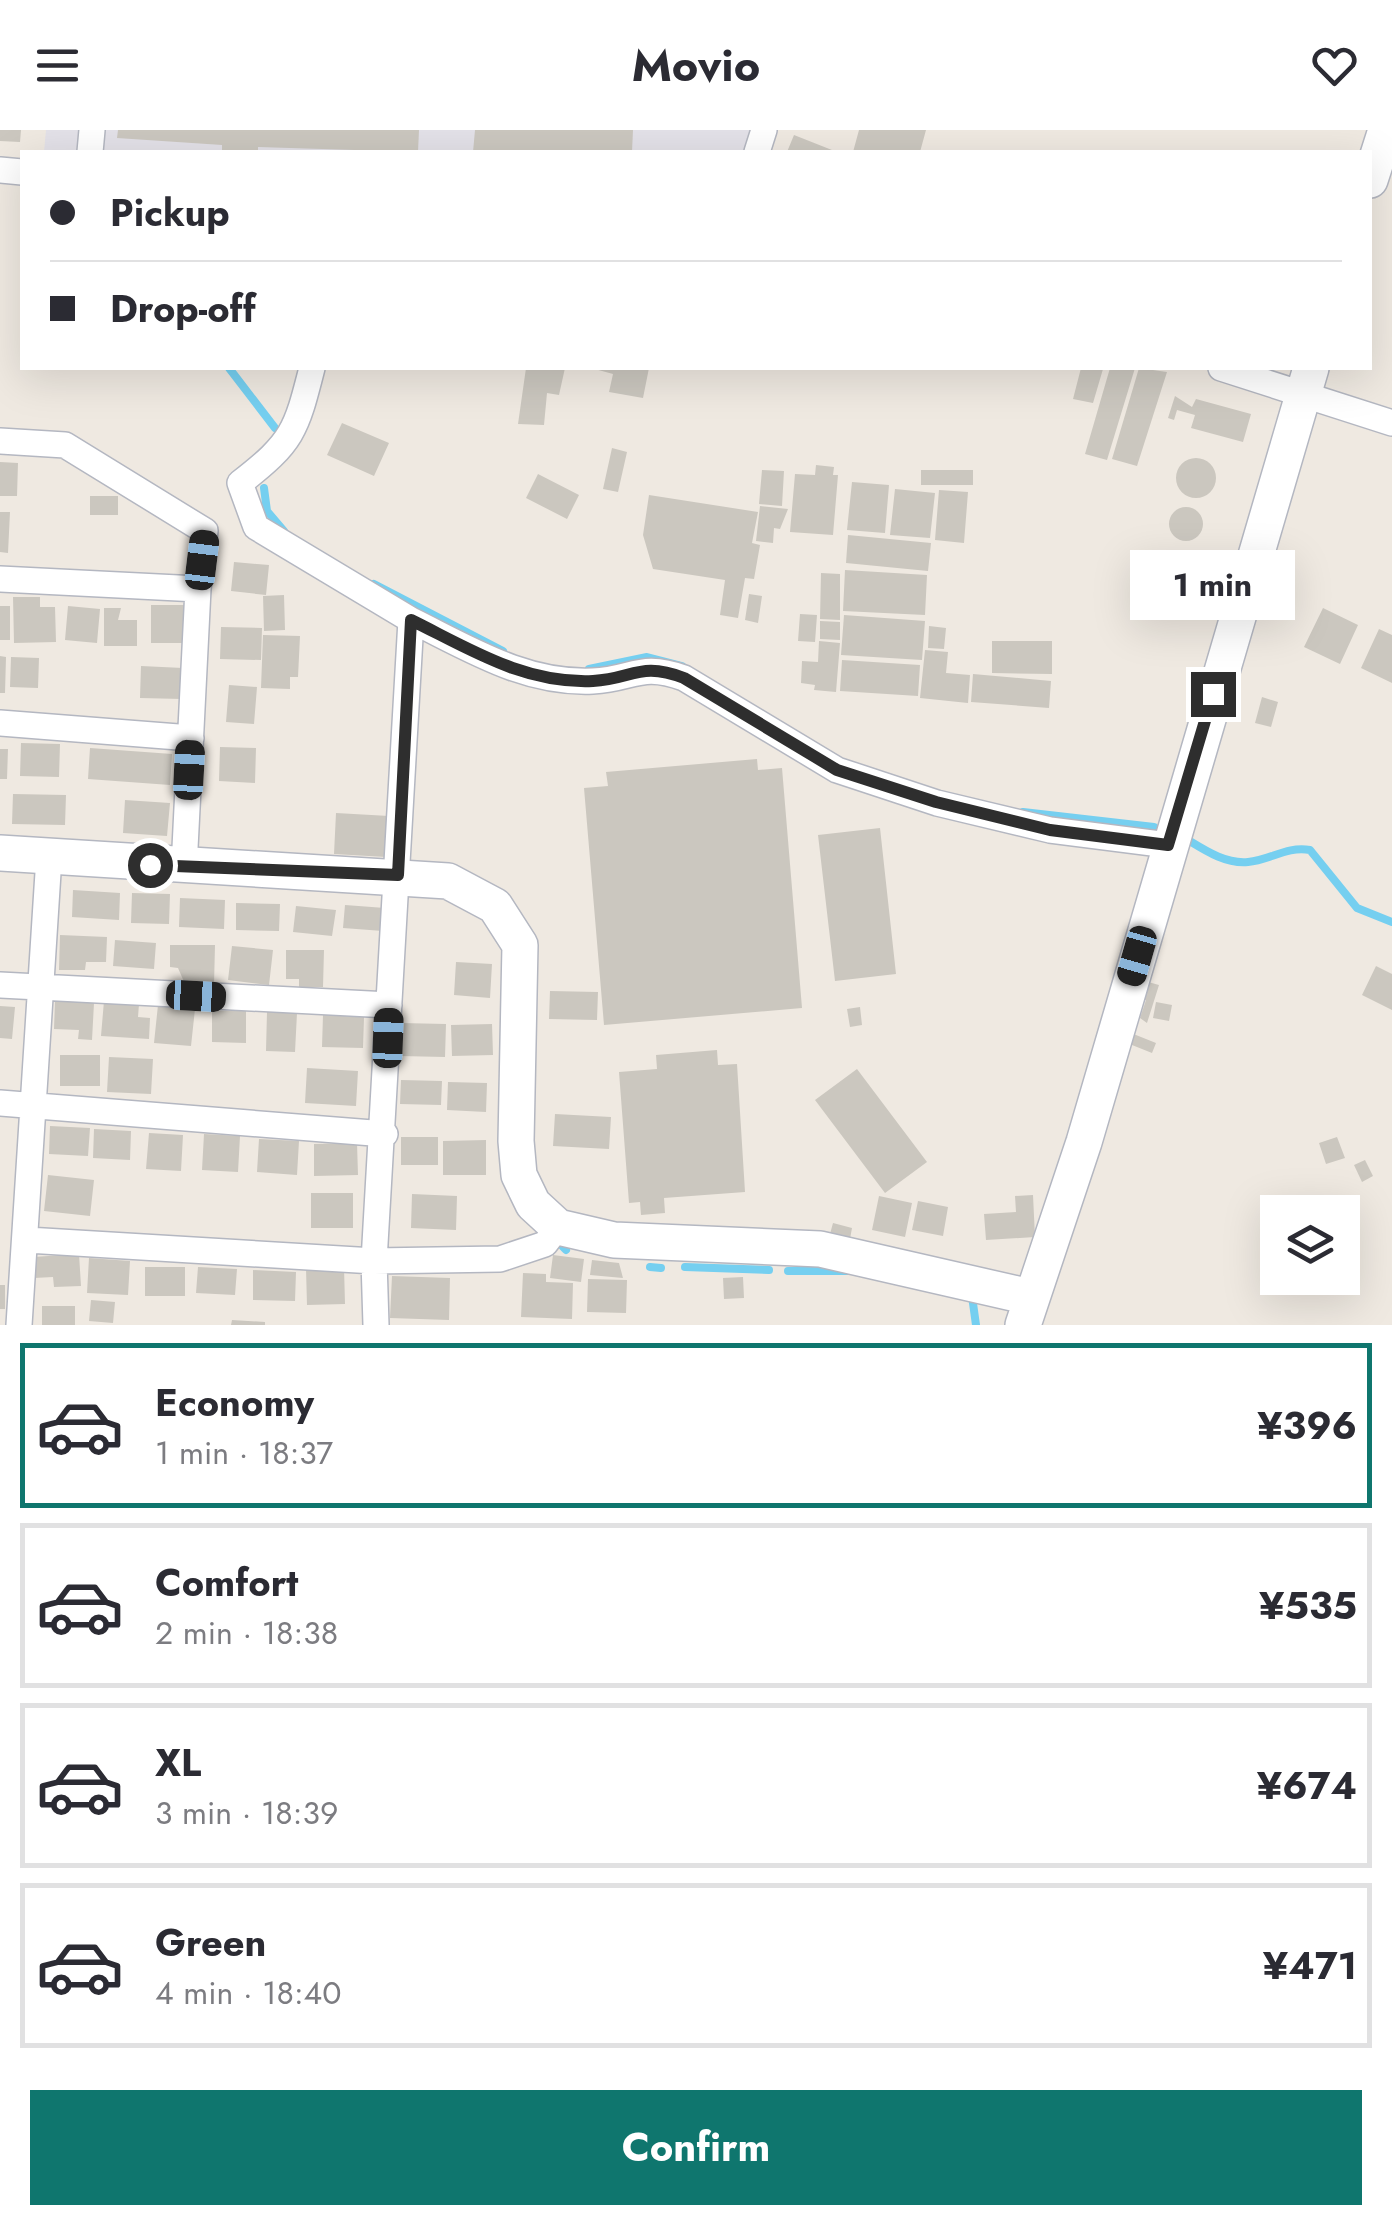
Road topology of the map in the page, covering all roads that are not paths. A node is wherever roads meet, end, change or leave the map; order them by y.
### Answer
1 (1386, 130) edge
2 (1372, 174) edge
3 (311, 370) edge
4 (1237, 370) edge
5 (1307, 379) edge
6 (1392, 423) edge
7 (0, 442) edge
8 (0, 579) edge
9 (198, 589) junction
10 (411, 620) junction
11 (0, 723) edge
12 (191, 738) junction
13 (1168, 845) junction
14 (0, 854) edge
15 (48, 857) junction
16 (184, 868) junction
17 (398, 875) junction
18 (0, 984) edge
19 (40, 988) junction
20 (389, 1006) junction
21 (0, 1103) edge
22 (32, 1104) junction
23 (384, 1134) junction
24 (558, 1227) junction
25 (27, 1240) junction
26 (374, 1261) junction
27 (1027, 1311) edge
28 (19, 1325) edge
29 (376, 1325) edge

1 - 2 street
3 - 10 street
4 - 5 street
5 - 6 street
5 - 13 street
7 - 9 street
8 - 9 street
9 - 12 street
10 - 13 street
10 - 17 street
11 - 12 street
12 - 16 street
13 - 27 street
14 - 15 street
15 - 16 street
15 - 19 street
16 - 17 street
17 - 20 street
17 - 24 street
18 - 19 street
19 - 20 street
19 - 22 street
20 - 23 street
21 - 22 street
22 - 23 street
22 - 25 street
23 - 26 street
24 - 26 street
24 - 27 street
25 - 26 street
25 - 28 street
26 - 29 street

